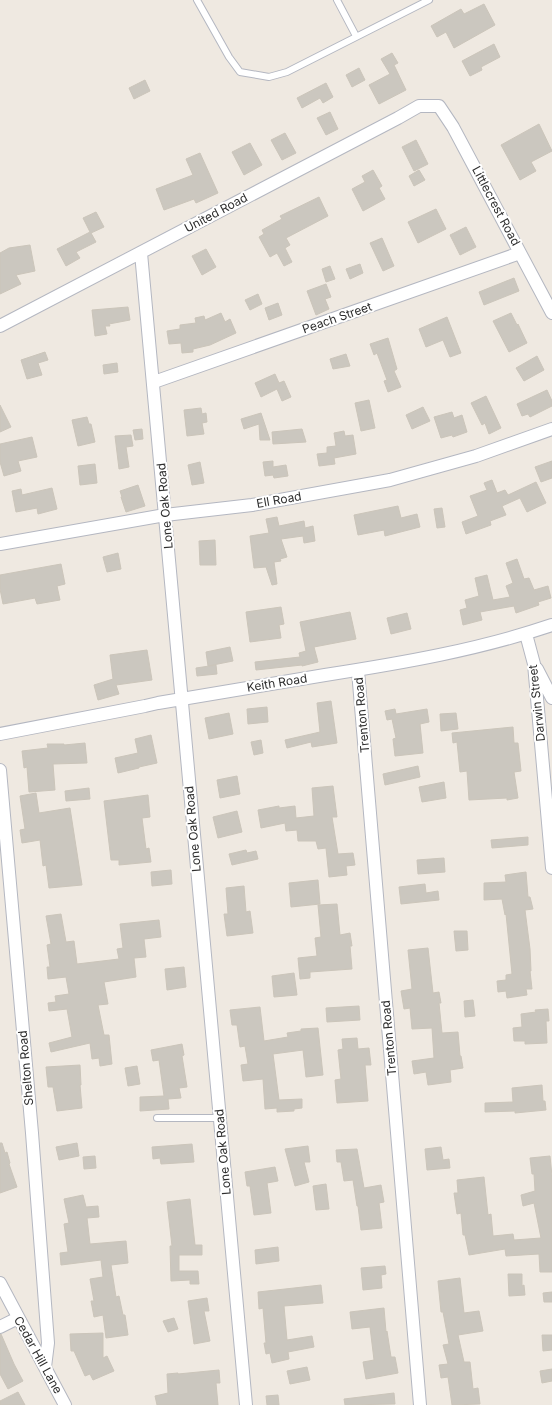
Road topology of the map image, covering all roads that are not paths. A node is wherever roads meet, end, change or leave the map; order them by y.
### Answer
1 (197, 0) edge
2 (337, 0) edge
3 (429, 0) edge
4 (356, 36) junction
5 (433, 106) joint
6 (142, 253) junction
7 (520, 253) junction
8 (552, 313) edge
9 (0, 326) edge
10 (154, 382) junction
11 (552, 429) edge
12 (165, 515) junction
13 (0, 544) edge
14 (552, 625) edge
15 (526, 634) junction
16 (534, 664) junction
17 (358, 671) junction
18 (552, 698) edge
19 (182, 699) junction
20 (0, 734) edge
21 (0, 770) edge
22 (552, 868) edge
23 (157, 1118) dead end
24 (220, 1118) junction
25 (0, 1284) edge
26 (18, 1318) junction
27 (0, 1327) edge
28 (45, 1367) junction
29 (66, 1405) edge
30 (246, 1405) edge
31 (420, 1405) edge

1 - 4 lane
2 - 4 lane
3 - 4 lane
5 - 6 street, United Road
5 - 7 street, Littlecrest Road
6 - 9 street, United Road
6 - 10 street, Lone Oak Road
7 - 8 street, Littlecrest Road
7 - 10 street, Peach Street
10 - 12 street, Lone Oak Road
11 - 12 street, Ell Road
12 - 13 street, Ell Road
12 - 19 street, Lone Oak Road
14 - 15 street, Keith Road
15 - 16 street, Darwin Street
15 - 17 street, Keith Road
16 - 18 street
16 - 22 street, Darwin Street
17 - 19 street, Keith Road
17 - 31 street, Trenton Road
19 - 20 street, Keith Road
19 - 24 street, Lone Oak Road
21 - 28 street, Shelton Road
23 - 24 lane
24 - 30 street, Lone Oak Road
25 - 26 street, Cedar Hill Lane
26 - 27 street
26 - 28 street, Cedar Hill Lane
28 - 29 street, Cedar Hill Lane

